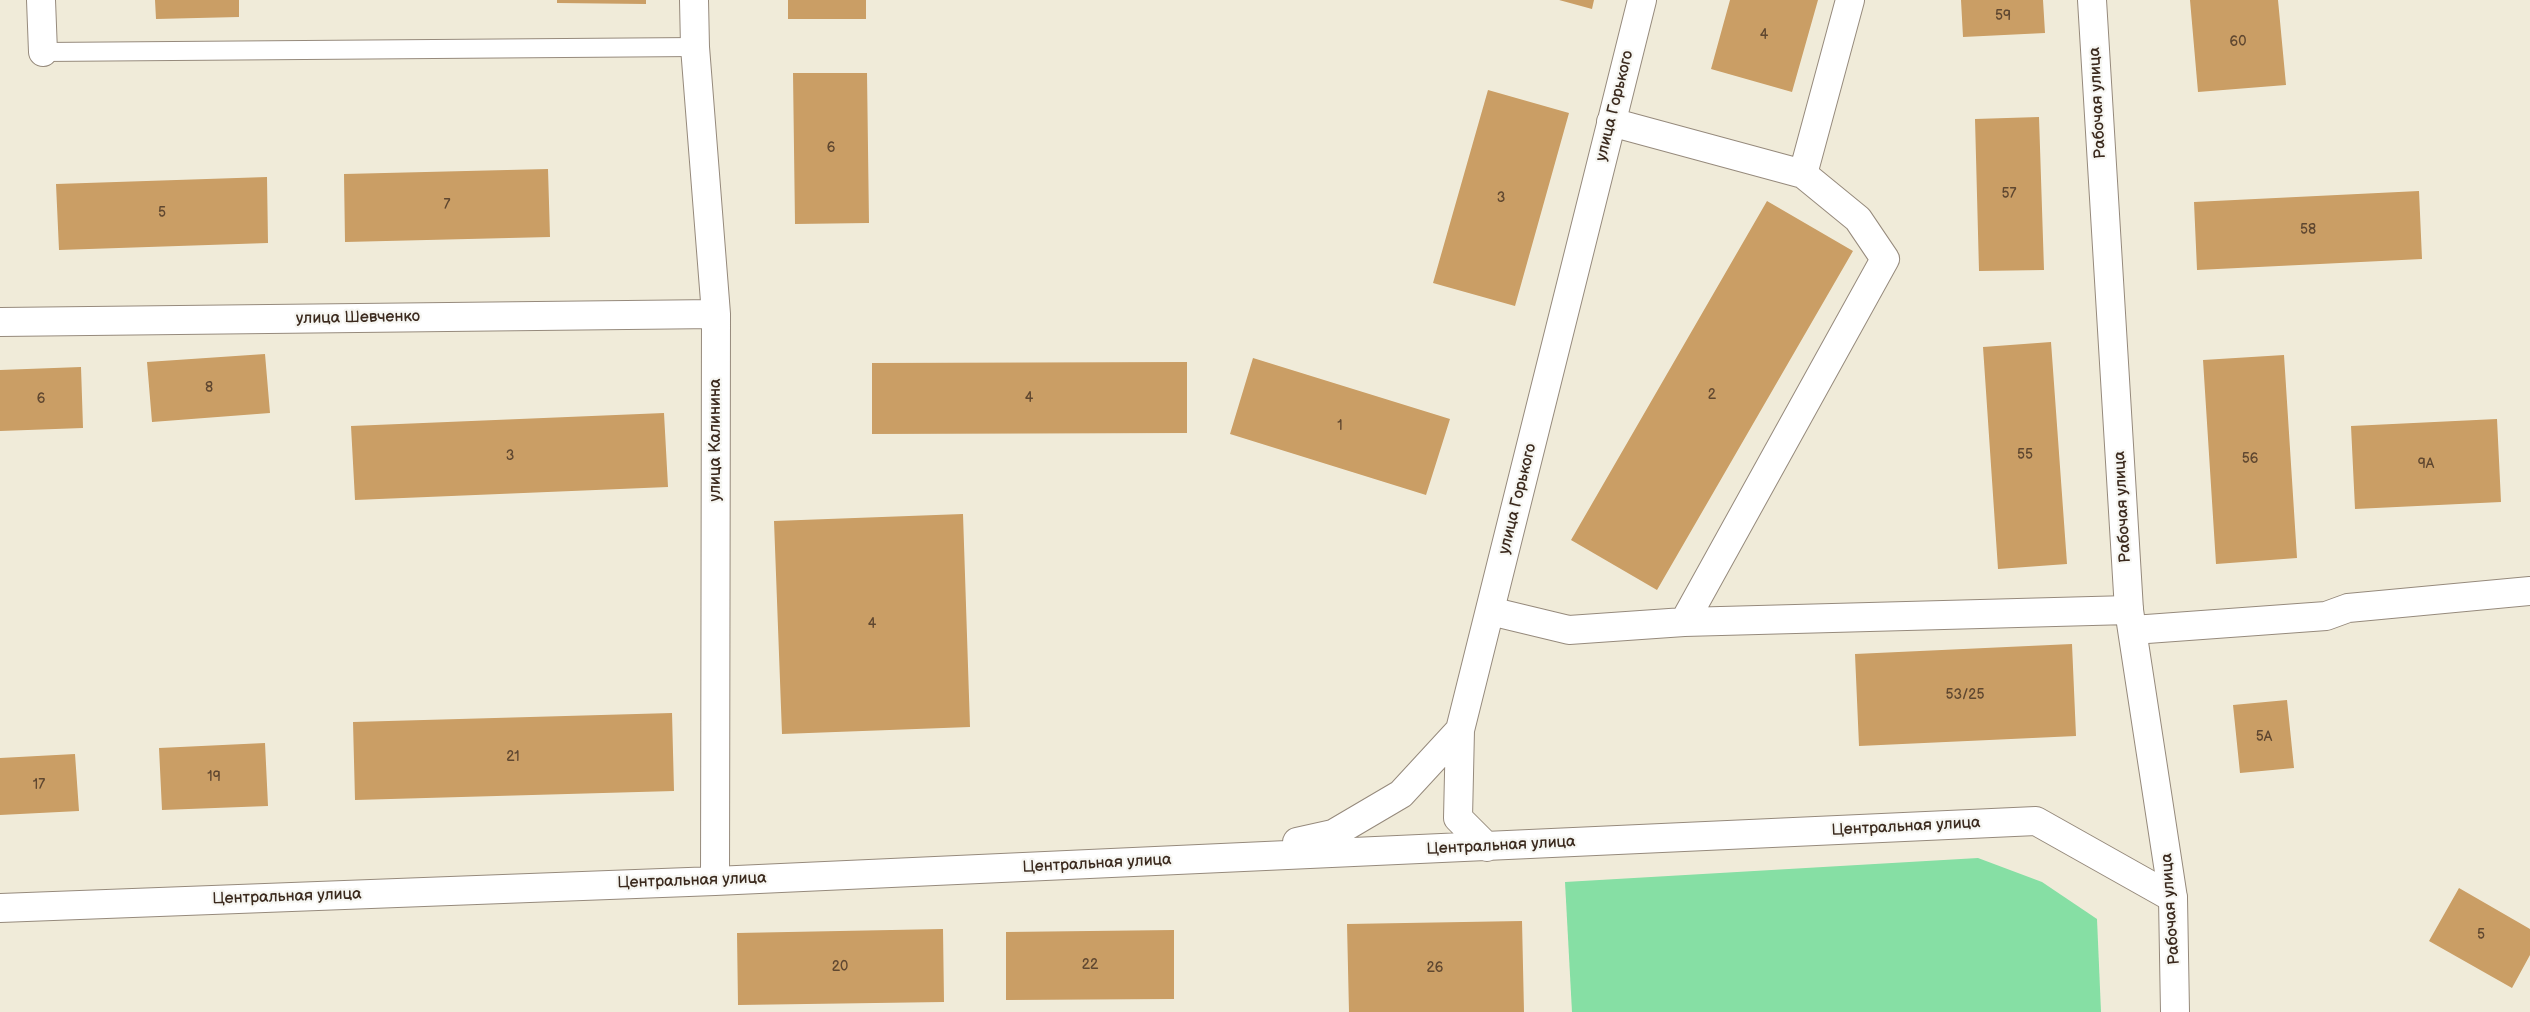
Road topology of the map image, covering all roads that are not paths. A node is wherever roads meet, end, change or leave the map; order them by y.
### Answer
1 (41, 0) edge
2 (694, 0) edge
3 (1642, 0) edge
4 (1850, 0) edge
5 (2092, 0) edge
6 (695, 47) junction
7 (43, 52) joint
8 (1611, 122) junction
9 (1803, 174) junction
10 (716, 314) junction
11 (0, 322) edge
12 (2530, 591) edge
13 (1490, 611) junction
14 (2131, 620) junction
15 (1684, 622) junction
16 (1460, 730) junction
17 (1486, 847) junction
18 (1225, 858) junction
19 (714, 881) junction
20 (2173, 898) junction
21 (0, 908) edge
22 (2176, 1012) edge

1 - 7 street
2 - 6 street, улица Калинина
3 - 8 street, улица Горького
4 - 9 street
5 - 14 street, Рабочая улица
6 - 7 lane
6 - 10 street, улица Калинина
8 - 9 street
8 - 13 street, улица Горького
9 - 15 street
10 - 11 street, улица Шевченко
10 - 19 street, улица Калинина
12 - 14 street
13 - 15 street
13 - 16 street, улица Горького
14 - 15 street
14 - 20 street, Рабочая улица
16 - 17 street
16 - 18 street, улица Горького
17 - 18 street, Центральная улица
17 - 20 street, Центральная улица
18 - 19 street, Центральная улица
19 - 21 street, Центральная улица
20 - 22 street, Рабочая улица

